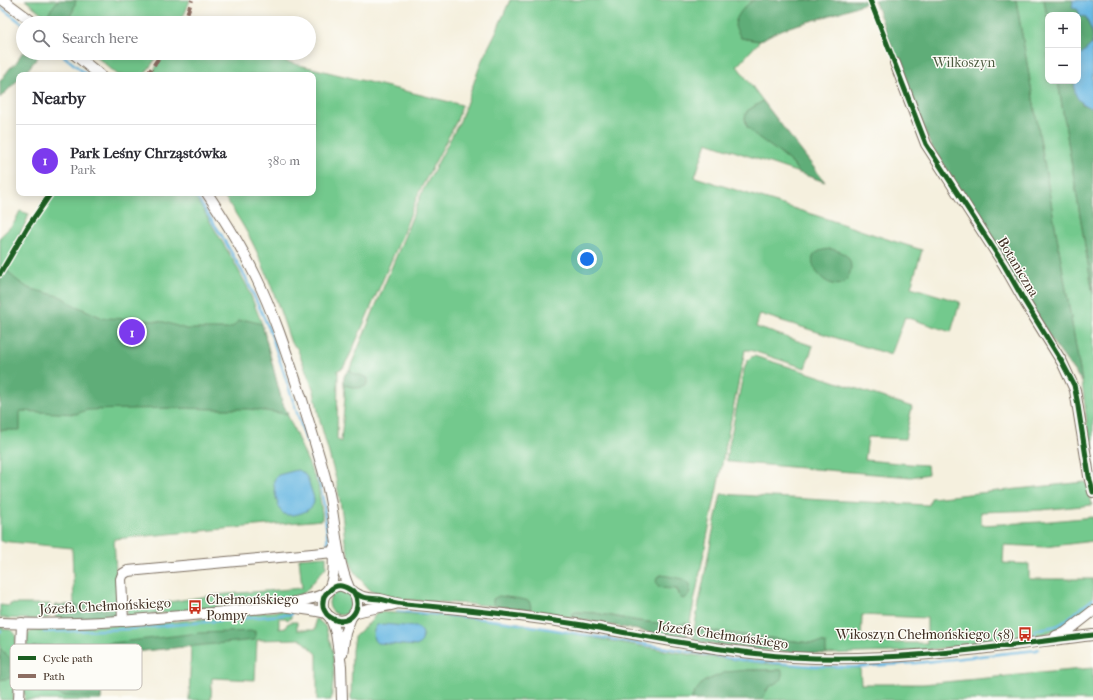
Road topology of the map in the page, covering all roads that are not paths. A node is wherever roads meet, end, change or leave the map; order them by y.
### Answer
1 (4, 0) edge
2 (25, 16) edge
3 (82, 60) edge
4 (896, 63) dead end
5 (96, 72) edge
6 (209, 196) edge
7 (1093, 492) edge
8 (336, 540) junction
9 (334, 552) junction
10 (351, 590) junction
11 (327, 591) junction
12 (397, 604) junction
13 (284, 606) junction
14 (1093, 611) edge
15 (328, 615) junction
16 (353, 615) junction
17 (123, 621) junction
18 (0, 622) edge
19 (22, 624) junction
20 (1093, 635) edge
21 (1043, 641) junction
22 (21, 644) edge
23 (341, 666) junction
24 (19, 690) edge
25 (19, 700) edge
26 (342, 700) edge

1 - 2 street
3 - 5 street
4 - 7 street, Botaniczna
6 - 8 street
8 - 9 street
8 - 10 street
9 - 11 street
9 - 17 street
10 - 11 street
10 - 12 street, Józefa Chełmońskiego
10 - 16 street
11 - 13 street, Józefa Chełmońskiego
11 - 15 street
12 - 16 street, Józefa Chełmońskiego
12 - 21 street, Józefa Chełmońskiego
13 - 15 street, Józefa Chełmońskiego
13 - 17 street, Józefa Chełmońskiego
14 - 21 street, Józefa Chełmońskiego
15 - 16 street
15 - 23 street
16 - 23 street
17 - 19 street, Józefa Chełmońskiego
18 - 19 street, Józefa Chełmońskiego
19 - 22 street
20 - 21 street, Józefa Chełmońskiego
23 - 26 street
24 - 25 street

